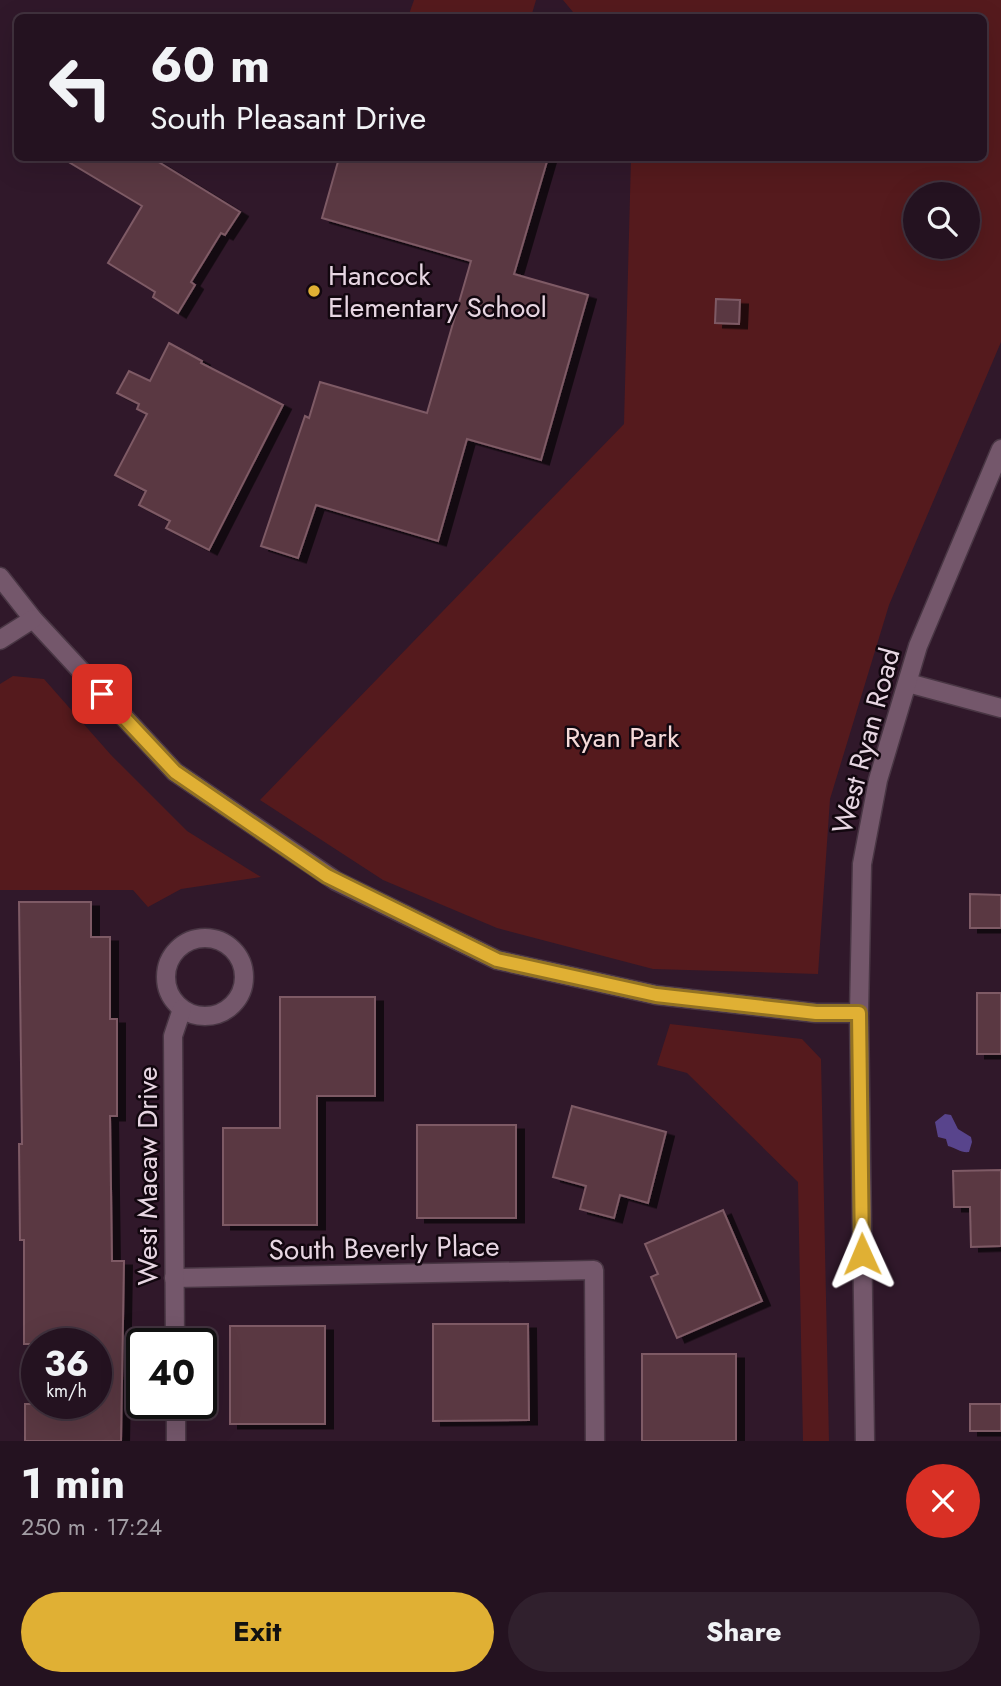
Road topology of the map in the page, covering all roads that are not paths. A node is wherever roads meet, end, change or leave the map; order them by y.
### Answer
1 (1001, 449) edge
2 (0, 577) edge
3 (33, 619) junction
4 (0, 640) edge
5 (908, 682) junction
6 (1001, 708) edge
7 (182, 1009) junction
8 (859, 1013) junction
9 (174, 1279) junction
10 (175, 1328) edge
11 (176, 1419) edge
12 (176, 1441) edge
13 (595, 1441) edge
14 (865, 1441) edge

1 - 5 street, West Ryan Road
2 - 3 street
3 - 4 street
3 - 8 street
5 - 6 street
5 - 8 street, West Ryan Road
7 - 7 street
7 - 9 street, West Macaw Drive
8 - 14 street, West Ryan Road
9 - 10 street, West Macaw Drive
9 - 13 street, South Beverly Place
11 - 12 street

